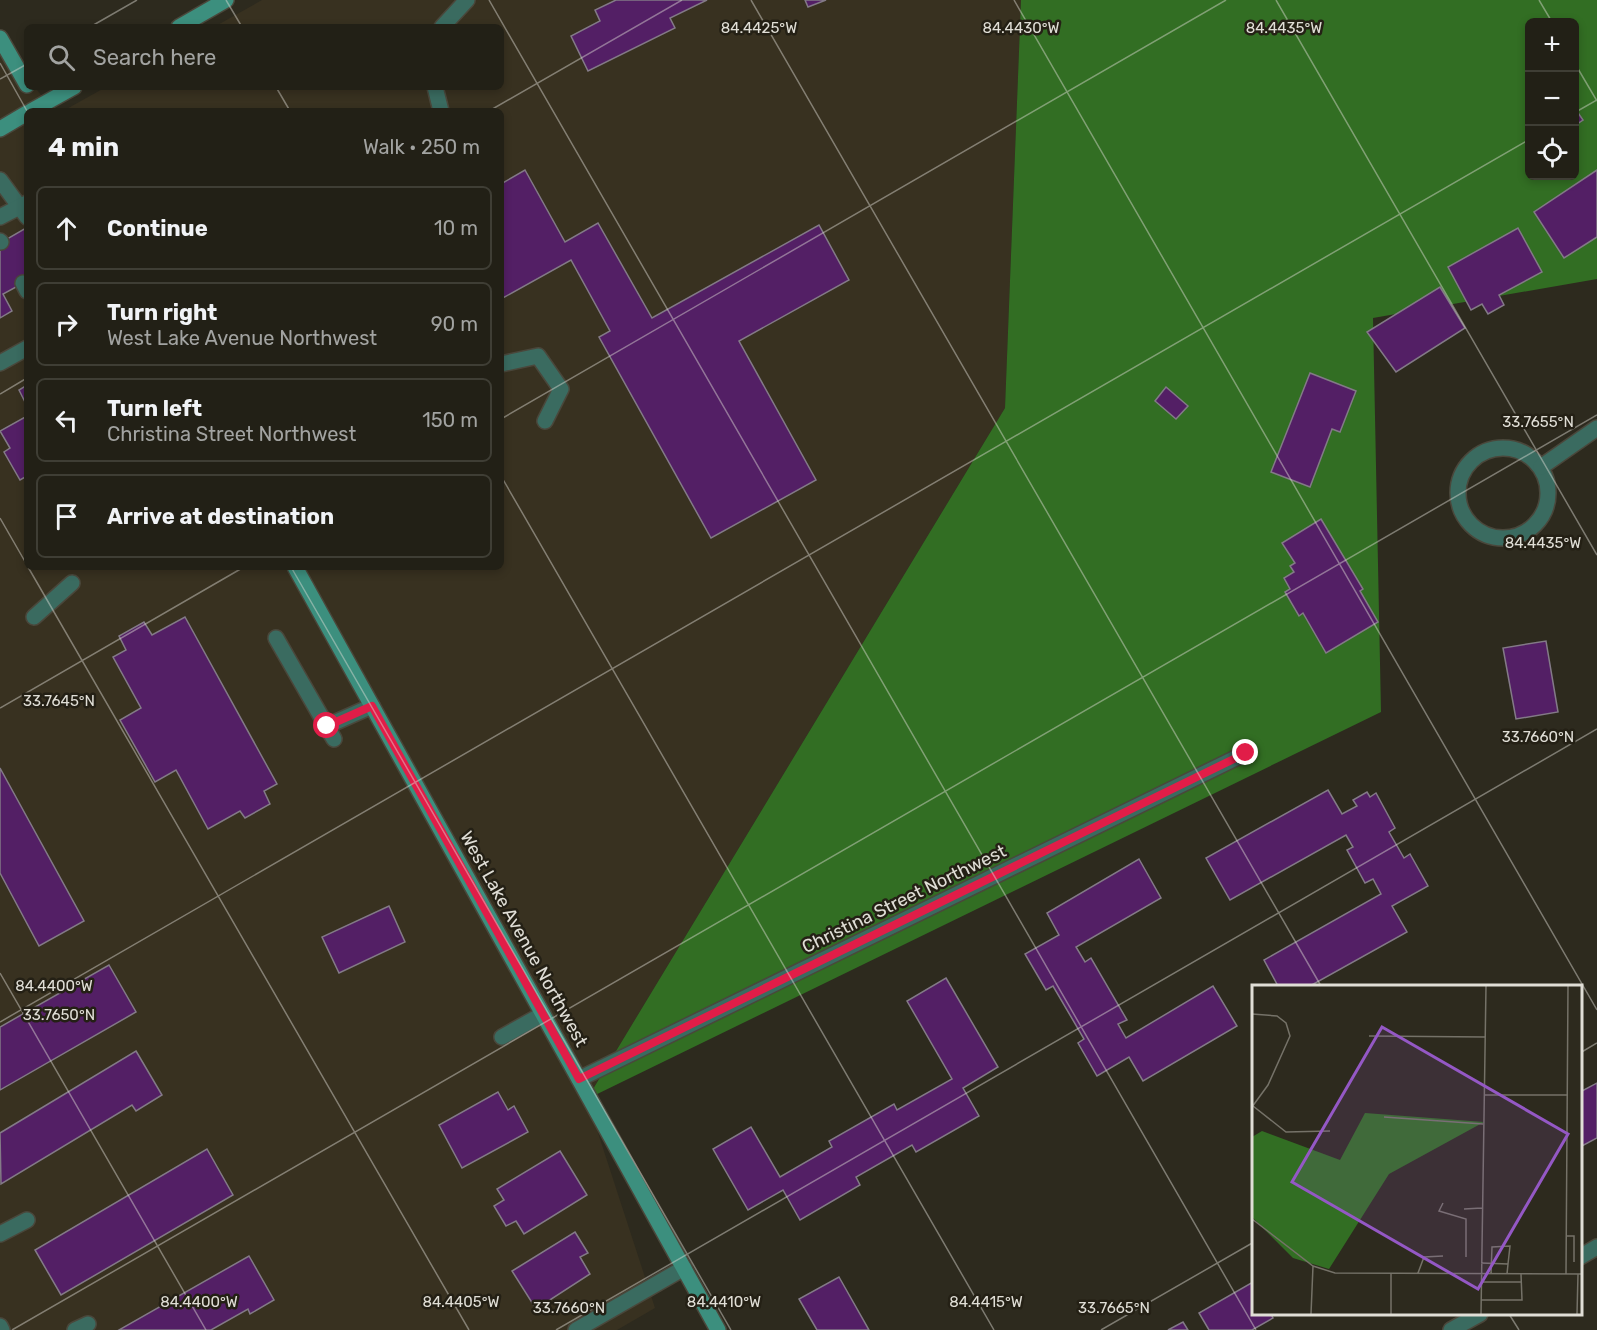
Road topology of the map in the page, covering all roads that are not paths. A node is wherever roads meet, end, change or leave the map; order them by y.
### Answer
1 (226, 0) edge
2 (467, 0) edge
3 (184, 24) edge
4 (445, 24) edge
5 (0, 38) edge
6 (4, 55) edge
7 (24, 81) edge
8 (29, 90) edge
9 (69, 90) edge
10 (436, 90) edge
11 (34, 108) edge
12 (38, 108) edge
13 (440, 108) edge
14 (24, 116) edge
15 (0, 129) edge
16 (0, 180) edge
17 (24, 208) edge
18 (24, 209) edge
19 (0, 217) edge
20 (24, 350) edge
21 (0, 363) edge
22 (504, 363) edge
23 (546, 421) dead end
24 (1597, 428) edge
25 (1540, 467) junction
26 (297, 570) edge
27 (72, 584) dead end
28 (34, 617) dead end
29 (276, 638) dead end
30 (372, 706) junction
31 (1246, 753) dead end
32 (543, 1014) junction
33 (502, 1036) dead end
34 (579, 1079) junction
35 (27, 1220) dead end
36 (0, 1234) edge
37 (1597, 1247) edge
38 (1582, 1256) edge
39 (684, 1268) junction
40 (1478, 1315) edge
41 (0, 1326) edge
42 (2, 1330) edge
43 (576, 1330) edge
44 (718, 1330) edge
45 (1451, 1330) edge

1 - 3 street
2 - 4 street
5 - 6 street
6 - 7 street
8 - 11 street
9 - 12 street
10 - 13 street
14 - 15 street
16 - 17 street
18 - 19 street
20 - 21 street
22 - 23 street
24 - 25 street
25 - 25 street
26 - 30 street, West Lake Avenue Northwest
27 - 28 street
29 - 30 street
30 - 32 street, West Lake Avenue Northwest
31 - 34 street, Christina Street Northwest
32 - 33 street
32 - 34 street, West Lake Avenue Northwest
34 - 39 street, West Lake Avenue Northwest
35 - 36 street
37 - 38 street
39 - 43 street
39 - 44 street, West Lake Avenue Northwest
40 - 45 street
41 - 42 street

